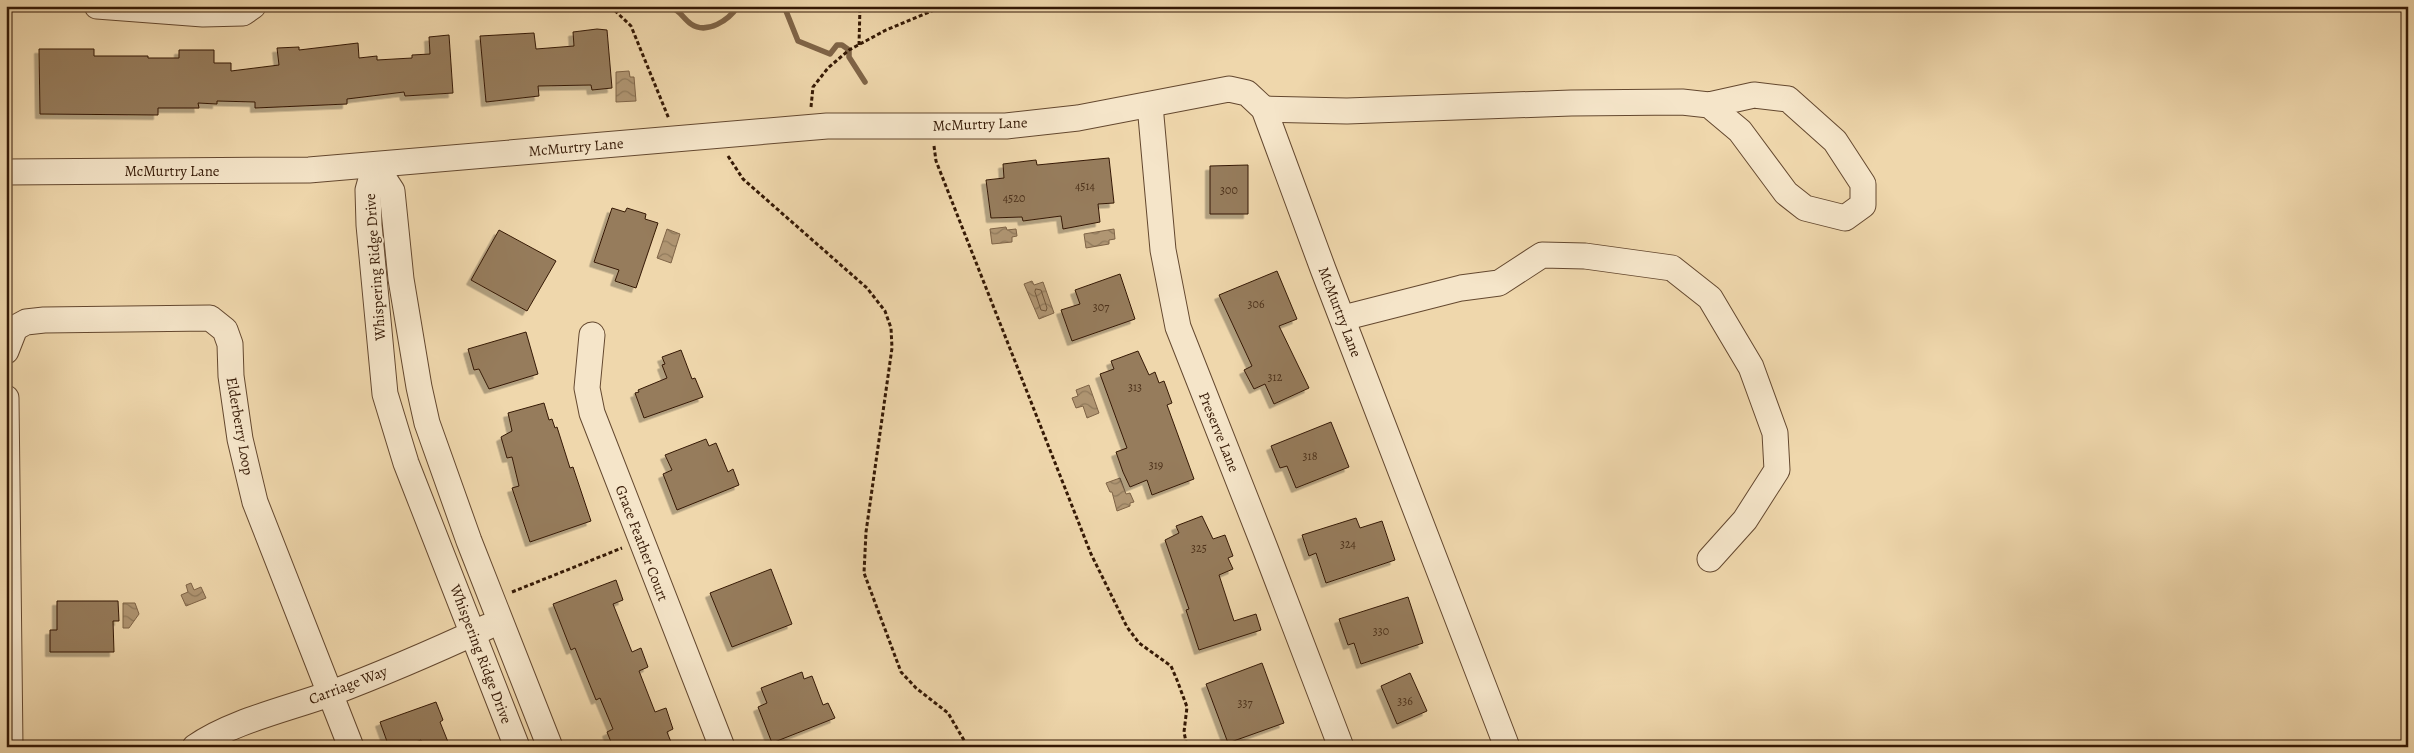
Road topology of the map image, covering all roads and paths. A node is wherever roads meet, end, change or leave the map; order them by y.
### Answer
1 (97, 6) edge
2 (253, 6) edge
3 (610, 6) edge
4 (860, 6) edge
5 (944, 6) edge
6 (859, 45) junction
7 (1150, 105) junction
8 (1709, 105) junction
9 (1264, 109) junction
10 (931, 126) junction
11 (810, 128) junction
12 (722, 136) junction
13 (680, 139) junction
14 (375, 165) junction
15 (6, 172) edge
16 (1343, 318) junction
17 (592, 335) dead end
18 (6, 352) edge
19 (6, 398) edge
20 (641, 540) junction
21 (1710, 559) dead end
22 (496, 610) junction
23 (473, 634) junction
24 (330, 693) junction
25 (10, 747) edge
26 (195, 747) edge
27 (351, 747) edge
28 (517, 747) edge
29 (550, 747) edge
30 (722, 747) edge
31 (968, 747) edge
32 (1187, 747) edge
33 (1340, 747) edge
34 (1507, 747) edge

1 - 2 street
3 - 13 path
4 - 6 path
5 - 6 path
6 - 11 path
7 - 9 street, McMurtry Lane
7 - 10 street, McMurtry Lane
7 - 33 street, Preserve Lane
8 - 8 street
8 - 9 street
9 - 16 street, McMurtry Lane
10 - 11 street, McMurtry Lane
10 - 32 path
11 - 12 street, McMurtry Lane
12 - 13 street, McMurtry Lane
12 - 31 path
13 - 14 street, McMurtry Lane
14 - 15 street, McMurtry Lane
14 - 22 street, Whispering Ridge Drive
14 - 23 street, Whispering Ridge Drive
16 - 21 street
16 - 34 street, McMurtry Lane
17 - 20 street, Grace Feather Court
18 - 24 street, Elderberry Loop
19 - 25 street
20 - 22 path
20 - 30 street, Grace Feather Court
22 - 23 street, Carriage Way
22 - 29 street, Whispering Ridge Drive
23 - 24 street, Carriage Way
23 - 28 street, Whispering Ridge Drive
24 - 26 street, Carriage Way
24 - 27 street, Elderberry Loop

